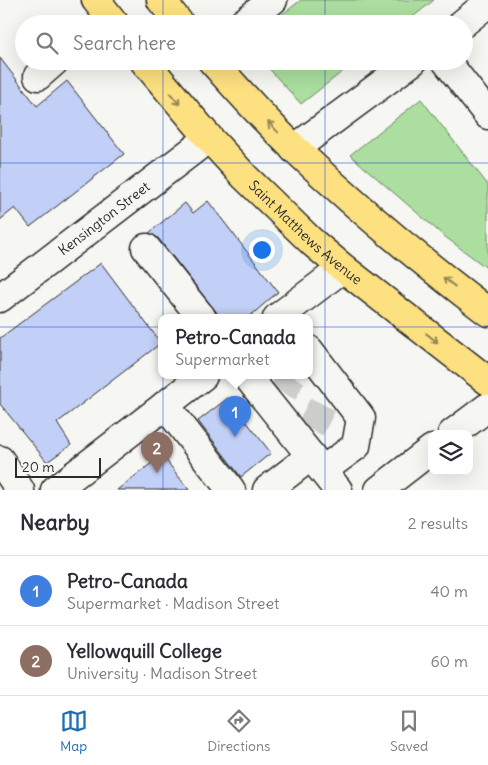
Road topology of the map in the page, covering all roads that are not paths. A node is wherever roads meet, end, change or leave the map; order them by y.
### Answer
1 (161, 0) edge
2 (273, 0) edge
3 (488, 3) edge
4 (173, 15) edge
5 (254, 15) edge
6 (473, 15) edge
7 (151, 70) edge
8 (220, 70) edge
9 (401, 70) edge
10 (453, 70) edge
11 (488, 115) edge
12 (208, 138) junction
13 (294, 149) junction
14 (146, 248) dead end
15 (343, 268) junction
16 (0, 298) edge
17 (488, 312) edge
18 (199, 314) edge
19 (285, 314) edge
20 (313, 358) edge
21 (199, 379) edge
22 (251, 379) edge
23 (488, 381) edge
24 (165, 405) junction
25 (488, 407) edge
26 (457, 430) edge
27 (428, 452) edge
28 (317, 458) edge
29 (0, 460) edge
30 (20, 490) edge
31 (55, 490) edge
32 (231, 490) edge
33 (267, 490) edge
34 (379, 490) edge

1 - 4 main road
2 - 5 street
3 - 6 street
7 -> 12 main road, Saint Matthews Avenue
13 -> 8 main road
9 - 13 street
10 - 11 street
12 - 15 main road, Saint Matthews Avenue
12 - 16 street, Kensington Street
17 -> 13 main road
14 - 18 street
15 - 19 street
15 -> 23 main road, Saint Matthews Avenue
20 - 28 street
21 - 24 street
22 - 28 street
24 - 31 street
24 - 32 street
25 - 26 street
27 - 34 street
28 - 33 street
29 - 30 street

